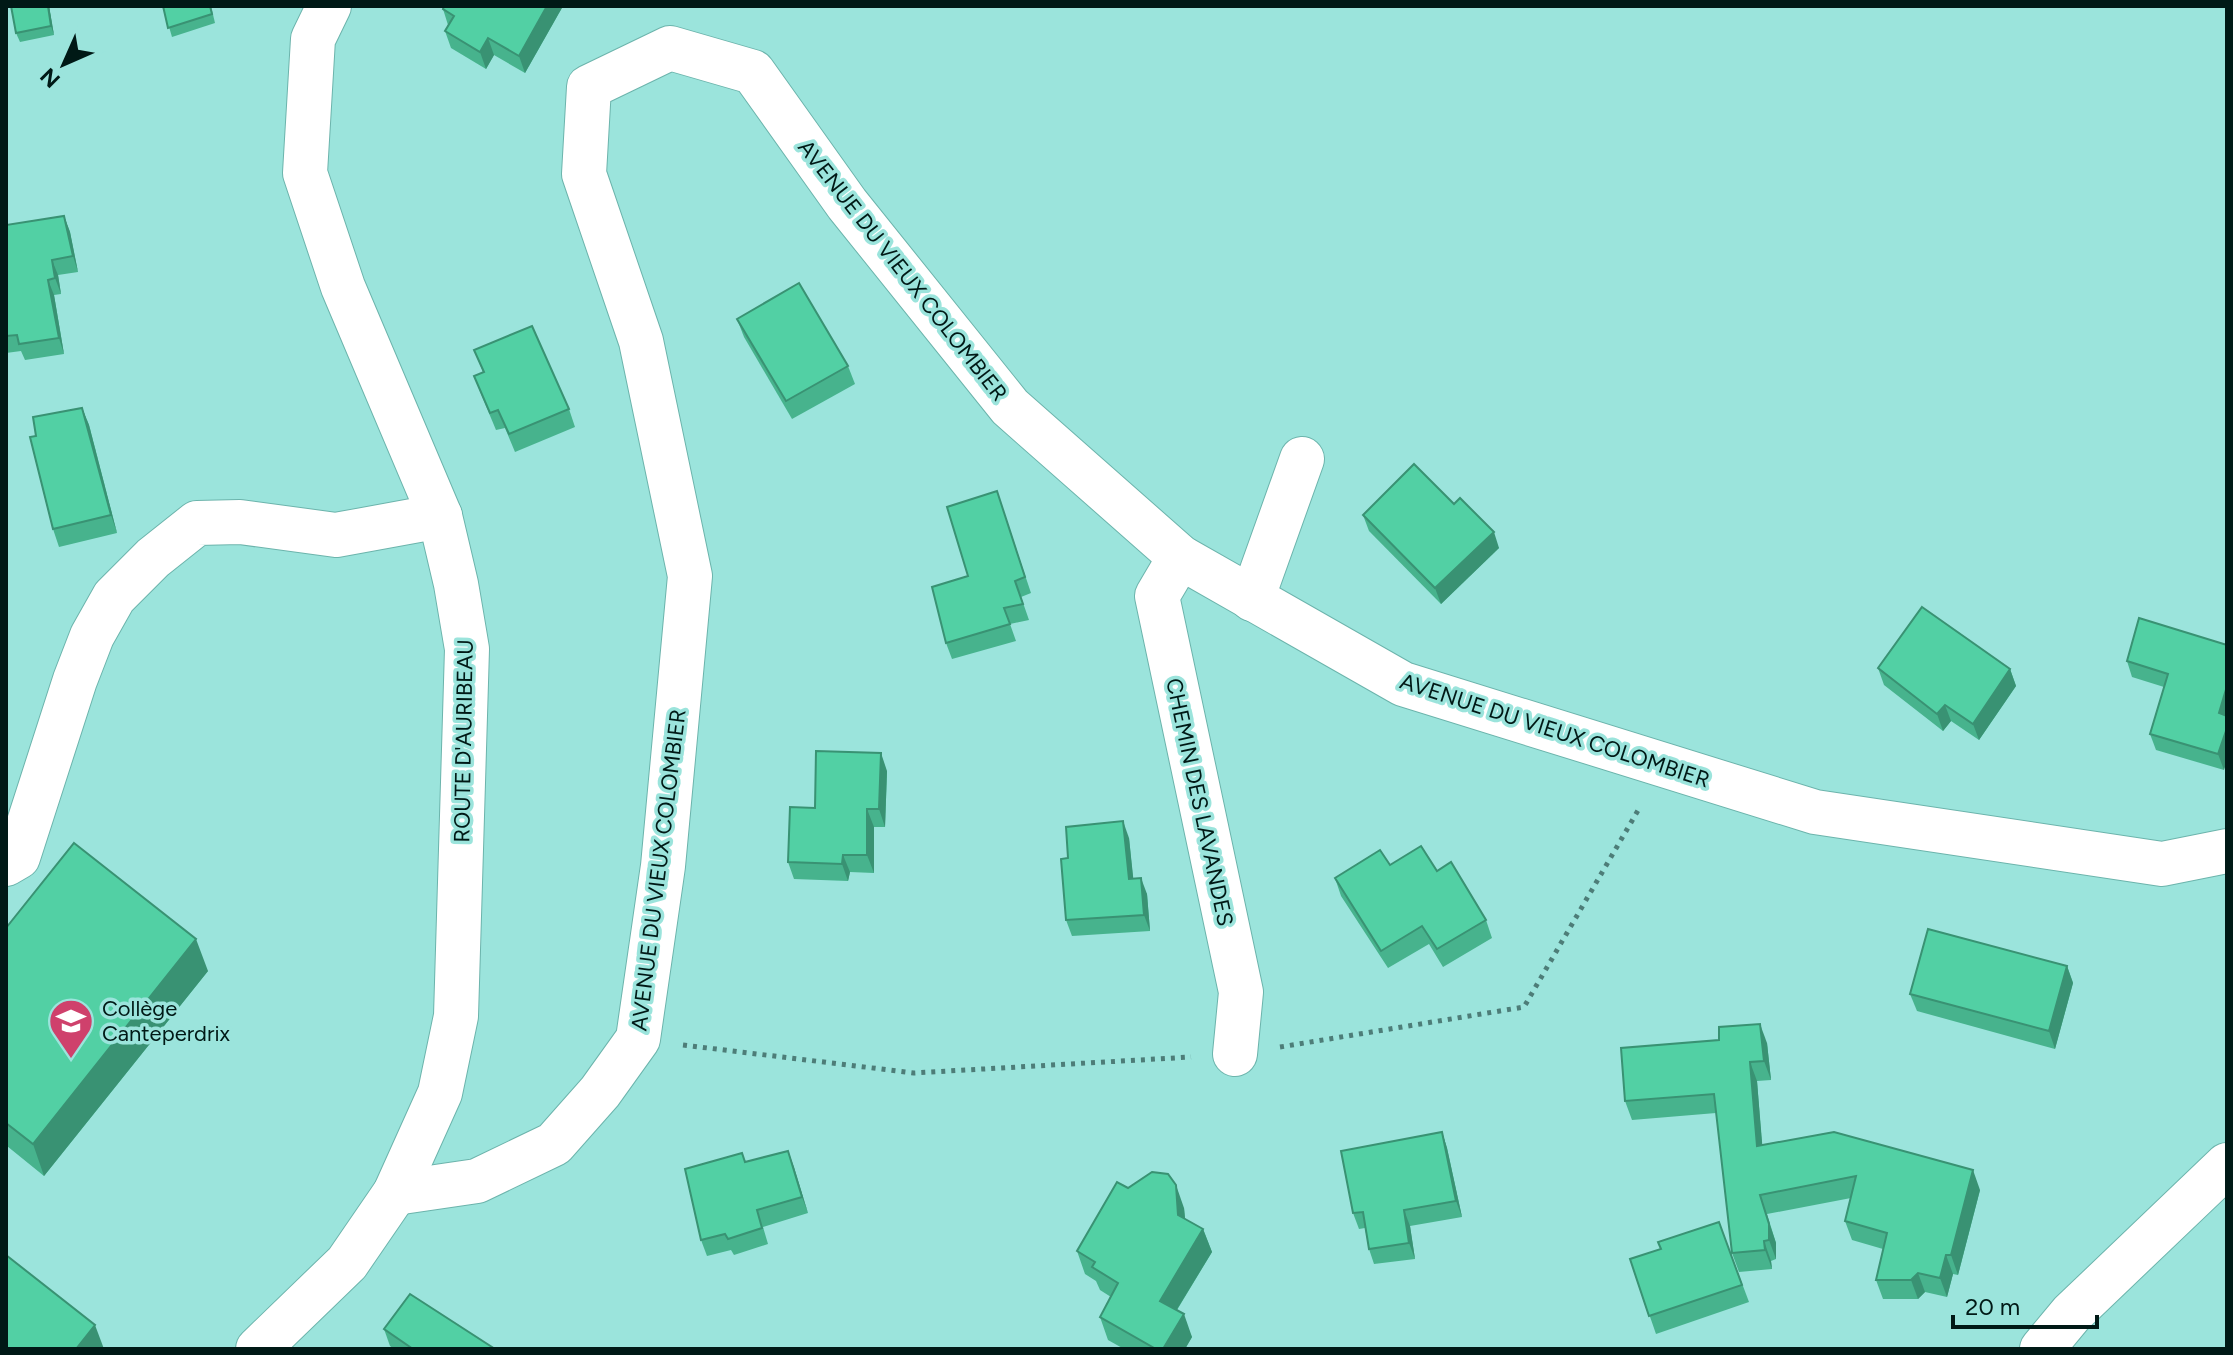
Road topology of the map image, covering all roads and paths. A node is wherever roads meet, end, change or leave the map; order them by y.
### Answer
1 (329, 6) edge
2 (1302, 459) dead end
3 (440, 516) junction
4 (1180, 557) junction
5 (1252, 599) junction
6 (2227, 851) edge
7 (6, 864) edge
8 (1235, 1054) dead end
9 (2227, 1165) edge
10 (395, 1193) junction
11 (258, 1349) edge
12 (2025, 1349) edge
13 (2041, 1349) edge

1 - 3 street, ROUTE D'AURIBEAU
2 - 5 street
3 - 7 street
3 - 10 street, ROUTE D'AURIBEAU
4 - 5 street, AVENUE DU VIEUX COLOMBIER
4 - 8 street, CHEMIN DES LAVANDES
4 - 10 street, AVENUE DU VIEUX COLOMBIER
5 - 6 street, AVENUE DU VIEUX COLOMBIER
9 - 13 street
10 - 11 street, ROUTE D'AURIBEAU
12 - 13 street

